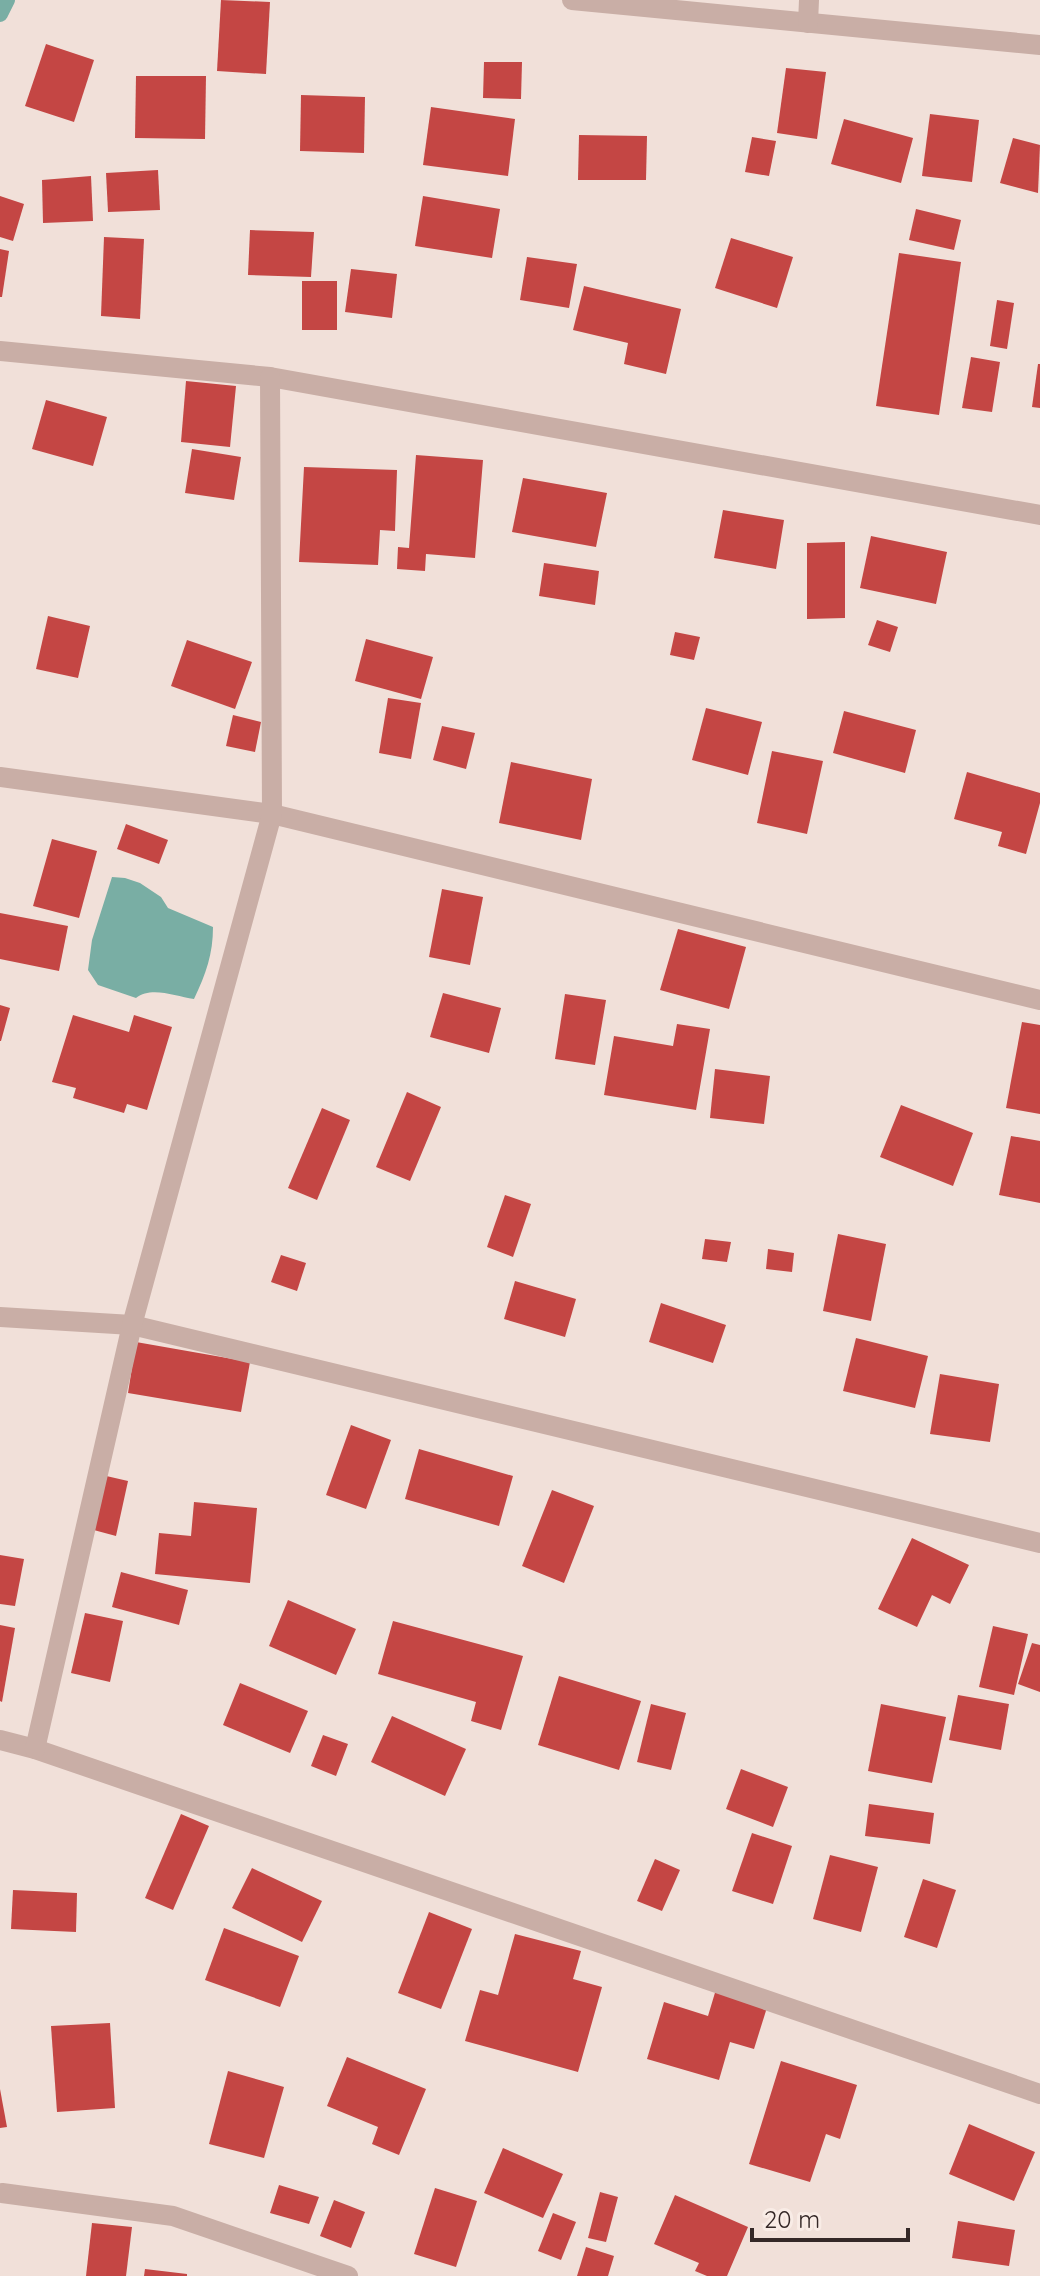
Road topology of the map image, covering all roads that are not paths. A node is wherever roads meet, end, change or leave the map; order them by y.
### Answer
1 (572, 0) edge
2 (809, 0) edge
3 (808, 23) junction
4 (1040, 45) edge
5 (0, 351) edge
6 (270, 377) junction
7 (1040, 515) edge
8 (0, 777) edge
9 (272, 814) junction
10 (1040, 1000) edge
11 (0, 1317) edge
12 (132, 1325) junction
13 (1040, 1543) edge
14 (0, 1740) edge
15 (35, 1749) junction
16 (1040, 2094) edge
17 (2, 2193) edge
18 (348, 2276) edge

1 - 3 street
2 - 3 street
3 - 4 street
5 - 6 street
6 - 7 street
6 - 9 street
8 - 9 street
9 - 10 street
9 - 12 street
11 - 12 street
12 - 13 street
12 - 15 street
14 - 15 street
15 - 16 street
17 - 18 street

